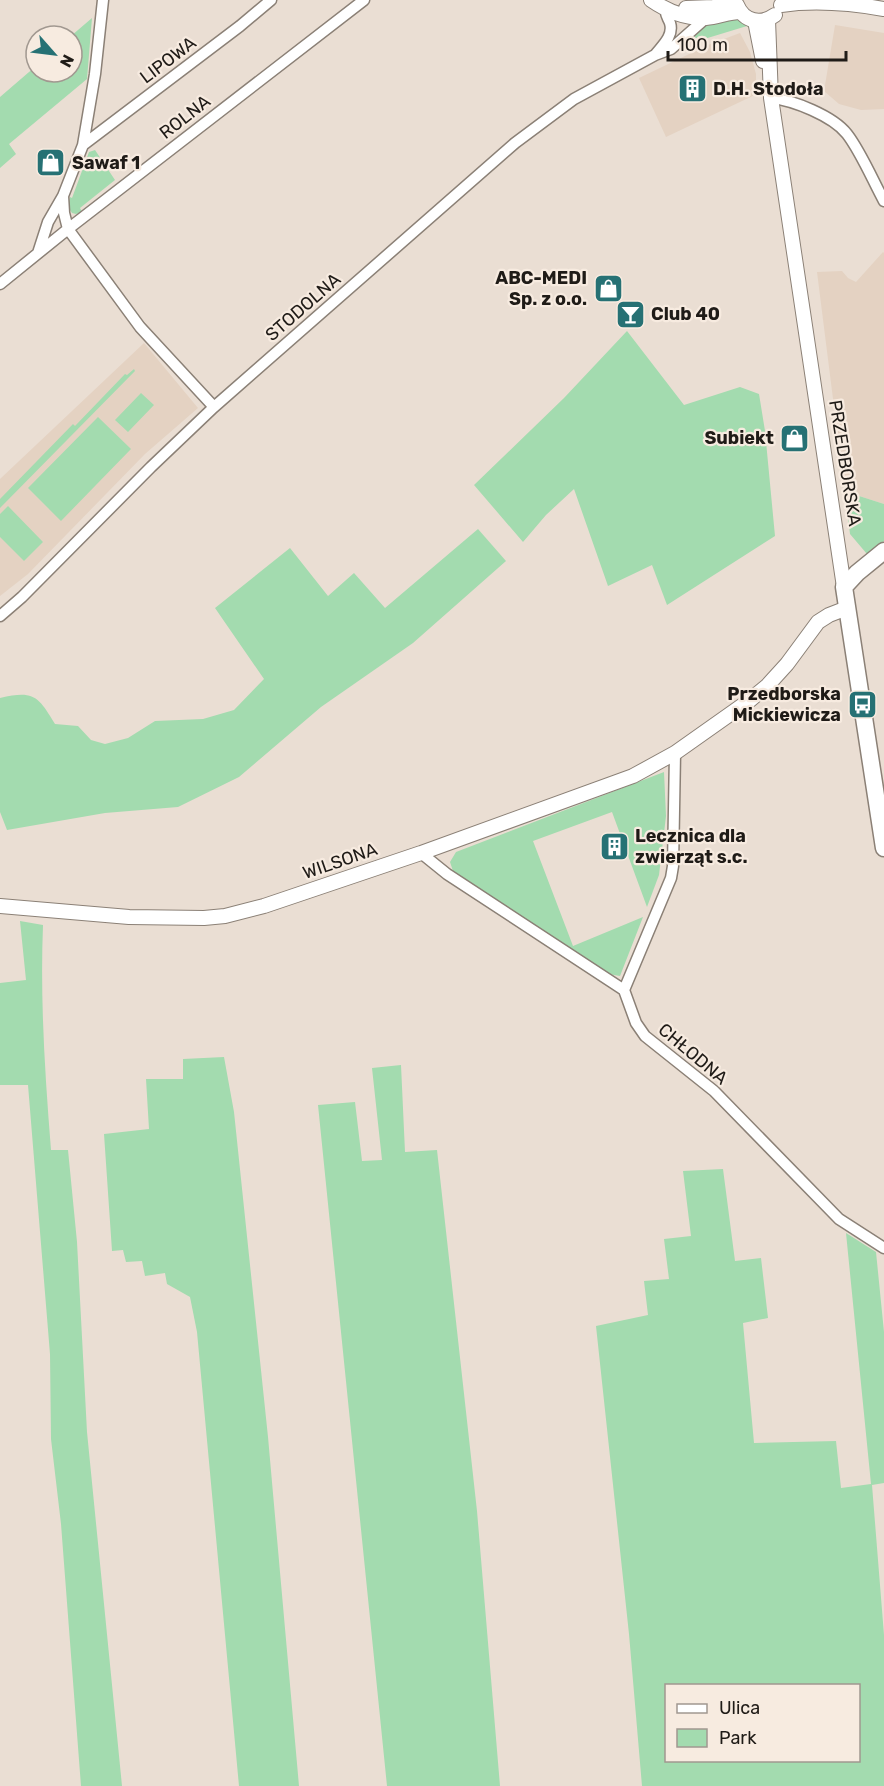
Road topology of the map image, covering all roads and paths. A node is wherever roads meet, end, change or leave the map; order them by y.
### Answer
1 (103, 0) edge
2 (271, 0) edge
3 (364, 0) edge
4 (651, 0) edge
5 (842, 1) edge
6 (781, 3) edge
7 (738, 4) edge
8 (666, 8) junction
9 (884, 9) edge
10 (706, 18) junction
11 (761, 21) junction
12 (655, 55) junction
13 (771, 98) junction
14 (83, 145) junction
15 (63, 196) junction
16 (884, 201) edge
17 (68, 229) junction
18 (38, 253) junction
19 (0, 284) edge
20 (214, 407) junction
21 (884, 551) edge
22 (844, 587) junction
23 (847, 608) junction
24 (0, 616) edge
25 (675, 753) junction
26 (884, 848) edge
27 (421, 853) junction
28 (0, 906) edge
29 (624, 990) junction
30 (884, 1248) edge

1 - 14 street
2 - 14 street, LIPOWA
3 - 17 street, ROLNA
4 - 8 street
5 - 6 street
5 - 9 street
6 - 11 street
7 - 8 street
7 - 10 street
7 - 11 street
8 - 10 street
8 - 12 street, STODOLNA
10 - 12 street, STODOLNA
11 - 13 street, PRZEDBORSKA
12 - 20 street, STODOLNA
13 - 16 street
13 - 22 street, PRZEDBORSKA
14 - 15 street
15 - 17 street
15 - 18 street
17 - 18 street, ROLNA
17 - 20 street
18 - 19 street, ROLNA
20 - 24 street, STODOLNA
21 - 22 main road
22 - 23 main road, PRZEDBORSKA
23 - 25 street, WILSONA
23 - 26 main road, PRZEDBORSKA
25 - 27 street, WILSONA
25 - 29 street
27 - 28 street, WILSONA
27 - 29 street
29 - 30 street, CHŁODNA

